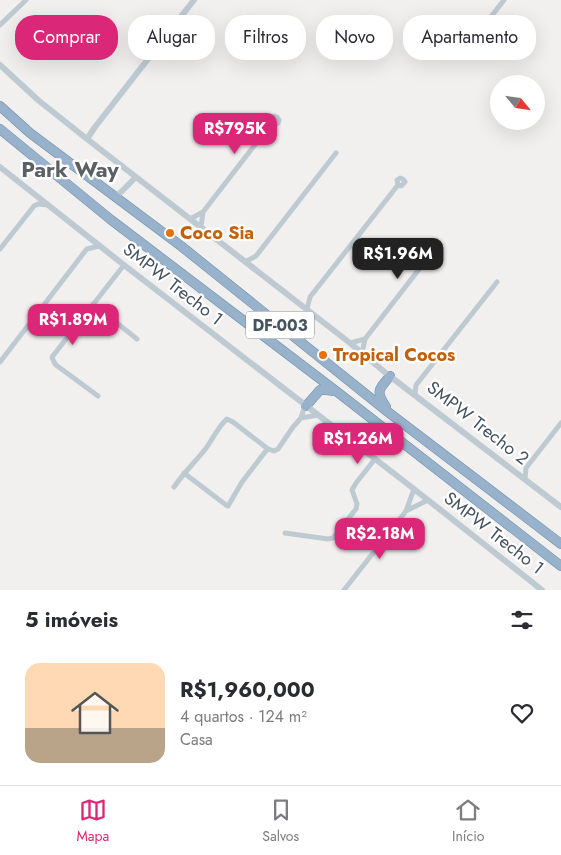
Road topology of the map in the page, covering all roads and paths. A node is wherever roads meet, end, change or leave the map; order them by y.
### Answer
1 (26, 0) edge
2 (194, 0) edge
3 (504, 0) edge
4 (493, 15) edge
5 (0, 25) edge
6 (0, 65) edge
7 (0, 106) edge
8 (271, 124) dead end
9 (0, 129) edge
10 (87, 139) junction
11 (336, 154) dead end
12 (0, 168) edge
13 (136, 177) junction
14 (398, 186) dead end
15 (32, 192) junction
16 (116, 197) junction
17 (34, 206) junction
18 (48, 206) junction
19 (202, 212) junction
20 (190, 219) junction
21 (201, 228) junction
22 (88, 237) junction
23 (99, 246) junction
24 (437, 246) dead end
25 (0, 249) edge
26 (87, 249) junction
27 (256, 256) junction
28 (245, 262) junction
29 (124, 265) junction
30 (254, 268) junction
31 (498, 282) dead end
32 (310, 298) junction
33 (93, 304) junction
34 (299, 304) junction
35 (307, 309) junction
36 (137, 339) dead end
37 (364, 339) junction
38 (350, 343) junction
39 (362, 353) junction
40 (0, 362) edge
41 (310, 372) junction
42 (389, 375) junction
43 (355, 385) junction
44 (416, 385) junction
45 (406, 388) junction
46 (336, 391) junction
47 (415, 394) junction
48 (98, 396) dead end
49 (305, 405) junction
50 (388, 412) junction
51 (318, 415) junction
52 (301, 418) junction
53 (561, 423) edge
54 (268, 449) junction
55 (375, 459) junction
56 (526, 468) junction
57 (516, 472) junction
58 (184, 474) junction
59 (525, 479) junction
60 (174, 487) dead end
61 (414, 489) junction
62 (428, 500) junction
63 (561, 507) edge
64 (406, 511) junction
65 (285, 533) dead end
66 (561, 544) edge
67 (561, 566) edge
68 (532, 582) junction
69 (540, 589) edge
70 (344, 590) edge
71 (530, 590) edge

1 - 5 street
2 - 10 street
3 - 4 street
6 - 10 street, SMPW Trecho 2
7 - 16 highway, DF-003
8 - 19 street
9 - 41 highway, DF-003
10 - 13 street, SMPW Trecho 2
11 - 27 street
12 - 15 street, SMPW Trecho 1
13 - 16 street
13 - 20 street, SMPW Trecho 2
14 - 32 street
15 - 17 street
15 - 18 street, SMPW Trecho 1
16 - 43 highway, DF-003
17 - 18 street
17 - 25 street
18 - 22 street, SMPW Trecho 1
19 - 20 street
19 - 21 street
20 - 21 street, SMPW Trecho 2
21 - 28 street, SMPW Trecho 2
22 - 23 street, SMPW Trecho 1
22 - 26 street
23 - 26 street
23 - 29 street, SMPW Trecho 1
24 - 37 street
26 - 40 street
27 - 28 street
27 - 30 street
28 - 30 street, SMPW Trecho 2
29 - 33 street
29 - 49 street, SMPW Trecho 1
30 - 34 street, SMPW Trecho 2
31 - 44 street
32 - 34 street
32 - 35 street
33 - 36 street
33 - 48 street
34 - 35 street, SMPW Trecho 2
35 - 38 street, SMPW Trecho 2
37 - 38 street
37 - 39 street
38 - 39 street, SMPW Trecho 2
39 - 42 street, SMPW Trecho 2
41 - 46 highway, DF-003
41 - 49 highway
42 - 43 highway
42 - 45 street, SMPW Trecho 2
42 - 50 highway
43 - 50 highway, DF-003
44 - 45 street
44 - 47 street
45 - 47 street, SMPW Trecho 2
46 - 49 highway
46 - 67 highway, DF-003
47 - 57 street, SMPW Trecho 2
49 - 51 street, SMPW Trecho 1
49 - 52 street
50 - 66 highway, DF-003
51 - 52 street
51 - 55 street, SMPW Trecho 1
52 - 54 street
53 - 56 street
54 - 58 street
54 - 58 street
55 - 61 street, SMPW Trecho 1
55 - 65 street
56 - 57 street
56 - 59 street
57 - 59 street, SMPW Trecho 2
58 - 60 street
59 - 63 street, SMPW Trecho 2
61 - 62 street, SMPW Trecho 1
61 - 64 street
62 - 64 street
62 - 68 street, SMPW Trecho 1
64 - 70 street
68 - 69 street, SMPW Trecho 1
68 - 71 street

